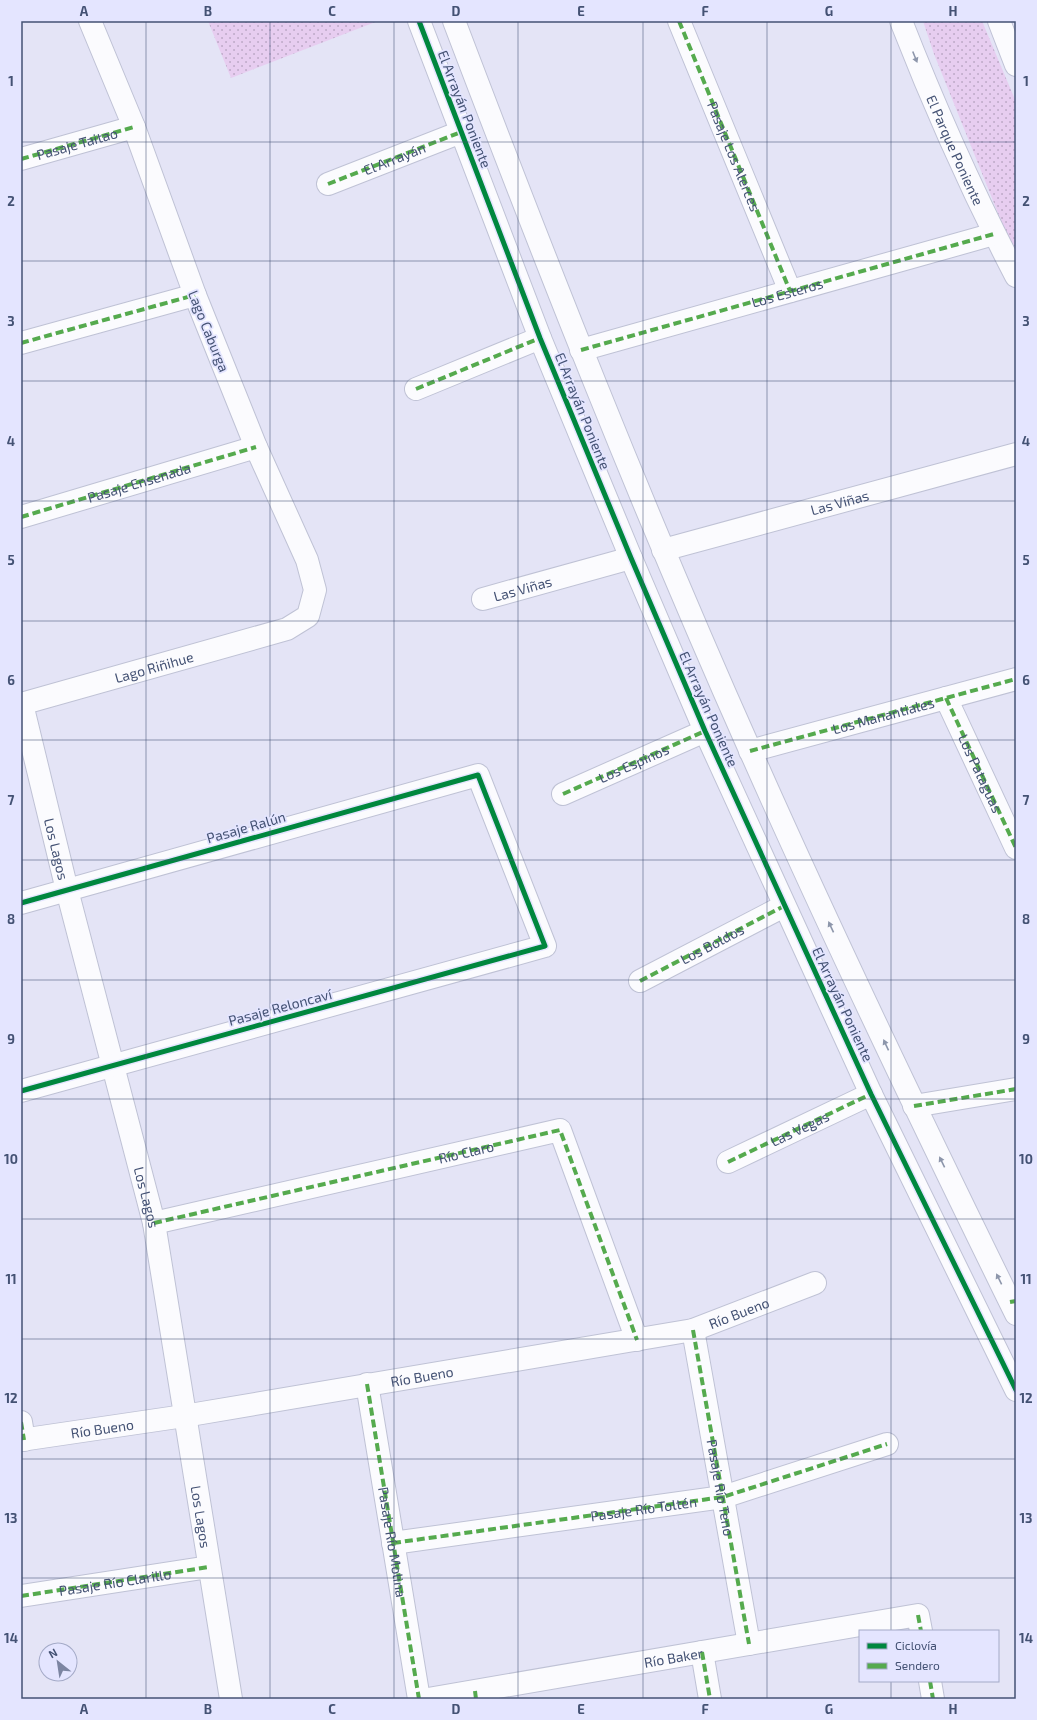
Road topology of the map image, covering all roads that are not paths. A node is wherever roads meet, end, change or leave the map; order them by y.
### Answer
1 (90, 21) edge
2 (419, 21) edge
3 (454, 21) edge
4 (679, 21) edge
5 (900, 21) edge
6 (999, 21) edge
7 (1016, 65) edge
8 (134, 127) junction
9 (461, 132) junction
10 (21, 159) edge
11 (328, 184) dead end
12 (994, 234) junction
13 (1016, 276) edge
14 (790, 291) junction
15 (195, 295) junction
16 (540, 338) junction
17 (21, 343) edge
18 (581, 350) junction
19 (416, 389) dead end
20 (256, 447) junction
21 (1016, 454) edge
22 (21, 517) edge
23 (663, 550) junction
24 (630, 558) junction
25 (483, 599) dead end
26 (287, 630) joint
27 (1016, 680) edge
28 (946, 698) junction
29 (21, 704) edge
30 (705, 731) junction
31 (750, 751) junction
32 (563, 794) dead end
33 (1016, 848) edge
34 (67, 890) junction
35 (21, 903) edge
36 (784, 906) junction
37 (545, 946) joint
38 (640, 982) dead end
39 (113, 1066) junction
40 (1016, 1089) edge
41 (21, 1091) edge
42 (871, 1094) junction
43 (914, 1106) junction
44 (728, 1162) dead end
45 (154, 1224) junction
46 (815, 1283) dead end
47 (1014, 1306) edge
48 (692, 1330) junction
49 (637, 1340) junction
50 (367, 1384) junction
51 (1016, 1390) edge
52 (184, 1416) junction
53 (22, 1434) edge
54 (887, 1444) dead end
55 (723, 1497) junction
56 (393, 1543) junction
57 (209, 1567) junction
58 (21, 1596) edge
59 (920, 1623) edge
60 (859, 1630) edge
61 (863, 1630) edge
62 (749, 1644) junction
63 (702, 1652) junction
64 (930, 1682) edge
65 (475, 1695) edge
66 (231, 1699) edge
67 (419, 1699) edge
68 (428, 1699) edge
69 (710, 1699) edge
70 (933, 1699) edge

1 - 8 street, Lago Caburga
2 - 9 street, El Arrayán Poniente
3 - 18 street, El Arrayán Poniente
4 - 14 street, Pasaje Los Alerces
5 -> 12 street, El Parque Poniente
6 - 7 street
8 - 10 street, Pasaje Taitao
8 - 15 street, Lago Caburga
9 - 11 street, El Arrayán
9 - 16 street, El Arrayán Poniente
12 - 13 street, El Parque Poniente
12 - 14 street, Los Esteros
14 - 18 street, Los Esteros
15 - 17 street
15 - 20 street, Lago Caburga
16 - 19 street
16 - 24 street, El Arrayán Poniente
18 - 23 street, El Arrayán Poniente
20 - 22 street, Pasaje Ensenada
20 - 26 street, Lago Caburga
21 - 23 street, Las Viñas
23 - 31 street, El Arrayán Poniente
24 - 25 street, Las Viñas
24 - 30 street, El Arrayán Poniente
26 - 29 street, Lago Riñihue
27 - 28 street, Los Manantiales
28 - 31 street, Los Manantiales
28 - 33 street, Los Pataguas
29 - 34 street, Los Lagos
30 - 32 street, Los Espinos
30 - 36 street, El Arrayán Poniente
43 -> 31 street, El Arrayán Poniente
34 - 35 street, Pasaje Ralún
34 - 37 street, Pasaje Ralún
34 - 39 street, Los Lagos
36 - 38 street, Los Boldos
36 - 42 street, El Arrayán Poniente
37 - 39 street, Pasaje Reloncaví
39 - 41 street, Pasaje Reloncaví
39 - 45 street, Los Lagos
40 - 43 street
42 - 44 street, Las Vegas
42 - 51 street, El Arrayán Poniente
47 -> 43 street, El Arrayán Poniente
45 - 49 street, Río Claro
45 - 52 street, Los Lagos
46 - 48 street, Río Bueno
48 - 49 street, Río Bueno
48 - 55 street, Pasaje Río Teno
49 - 50 street, Río Bueno
50 - 52 street, Río Bueno
50 - 56 street, Pasaje Río Molina
52 - 53 street, Río Bueno
52 - 57 street, Los Lagos
54 - 55 street, Pasaje Río Toltén
55 - 56 street, Pasaje Río Toltén
55 - 62 street, Pasaje Río Teno
56 - 67 street, Pasaje Río Molina
57 - 58 street, Pasaje Río Clarillo
57 - 66 street, Los Lagos
59 - 61 street, Río Baker
60 - 62 street, Río Baker
62 - 63 street, Río Baker
63 - 65 street, Río Baker
63 - 69 street
64 - 70 street
65 - 68 street, Río Baker

